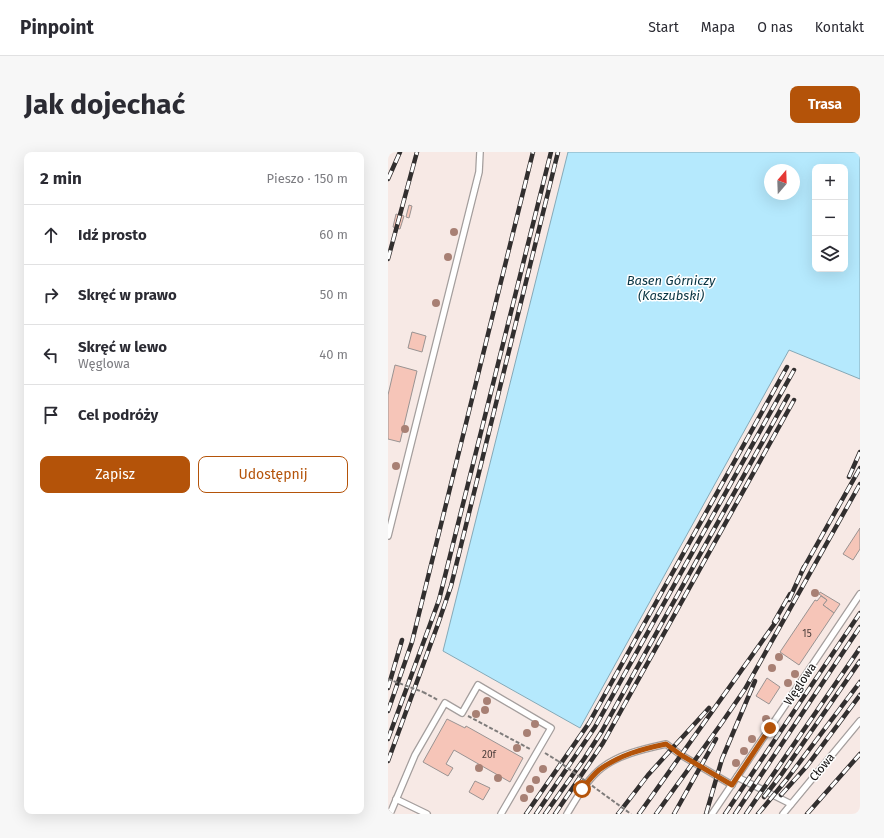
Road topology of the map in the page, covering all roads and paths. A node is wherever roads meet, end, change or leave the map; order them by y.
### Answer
1 (480, 152) edge
2 (388, 536) edge
3 (860, 594) edge
4 (388, 679) edge
5 (438, 700) dead end
6 (462, 713) junction
7 (860, 721) edge
8 (538, 751) junction
9 (737, 777) junction
10 (732, 785) junction
11 (396, 799) junction
12 (791, 804) junction
13 (390, 814) edge
14 (427, 814) edge
15 (502, 814) edge
16 (567, 814) edge
17 (631, 814) edge
18 (712, 814) edge
19 (783, 814) edge

1 - 2 lane
3 - 9 lane, Węglowa
4 - 5 path, bridge
6 - 8 path
6 - 8 lane
6 - 11 lane
7 - 12 lane, Cłowa
8 - 15 lane
8 - 17 path, bridge
9 - 10 lane, Węglowa
9 - 12 lane
10 - 16 lane
10 - 18 lane, Węglowa
11 - 13 lane
11 - 14 lane
12 - 19 lane, Cłowa

